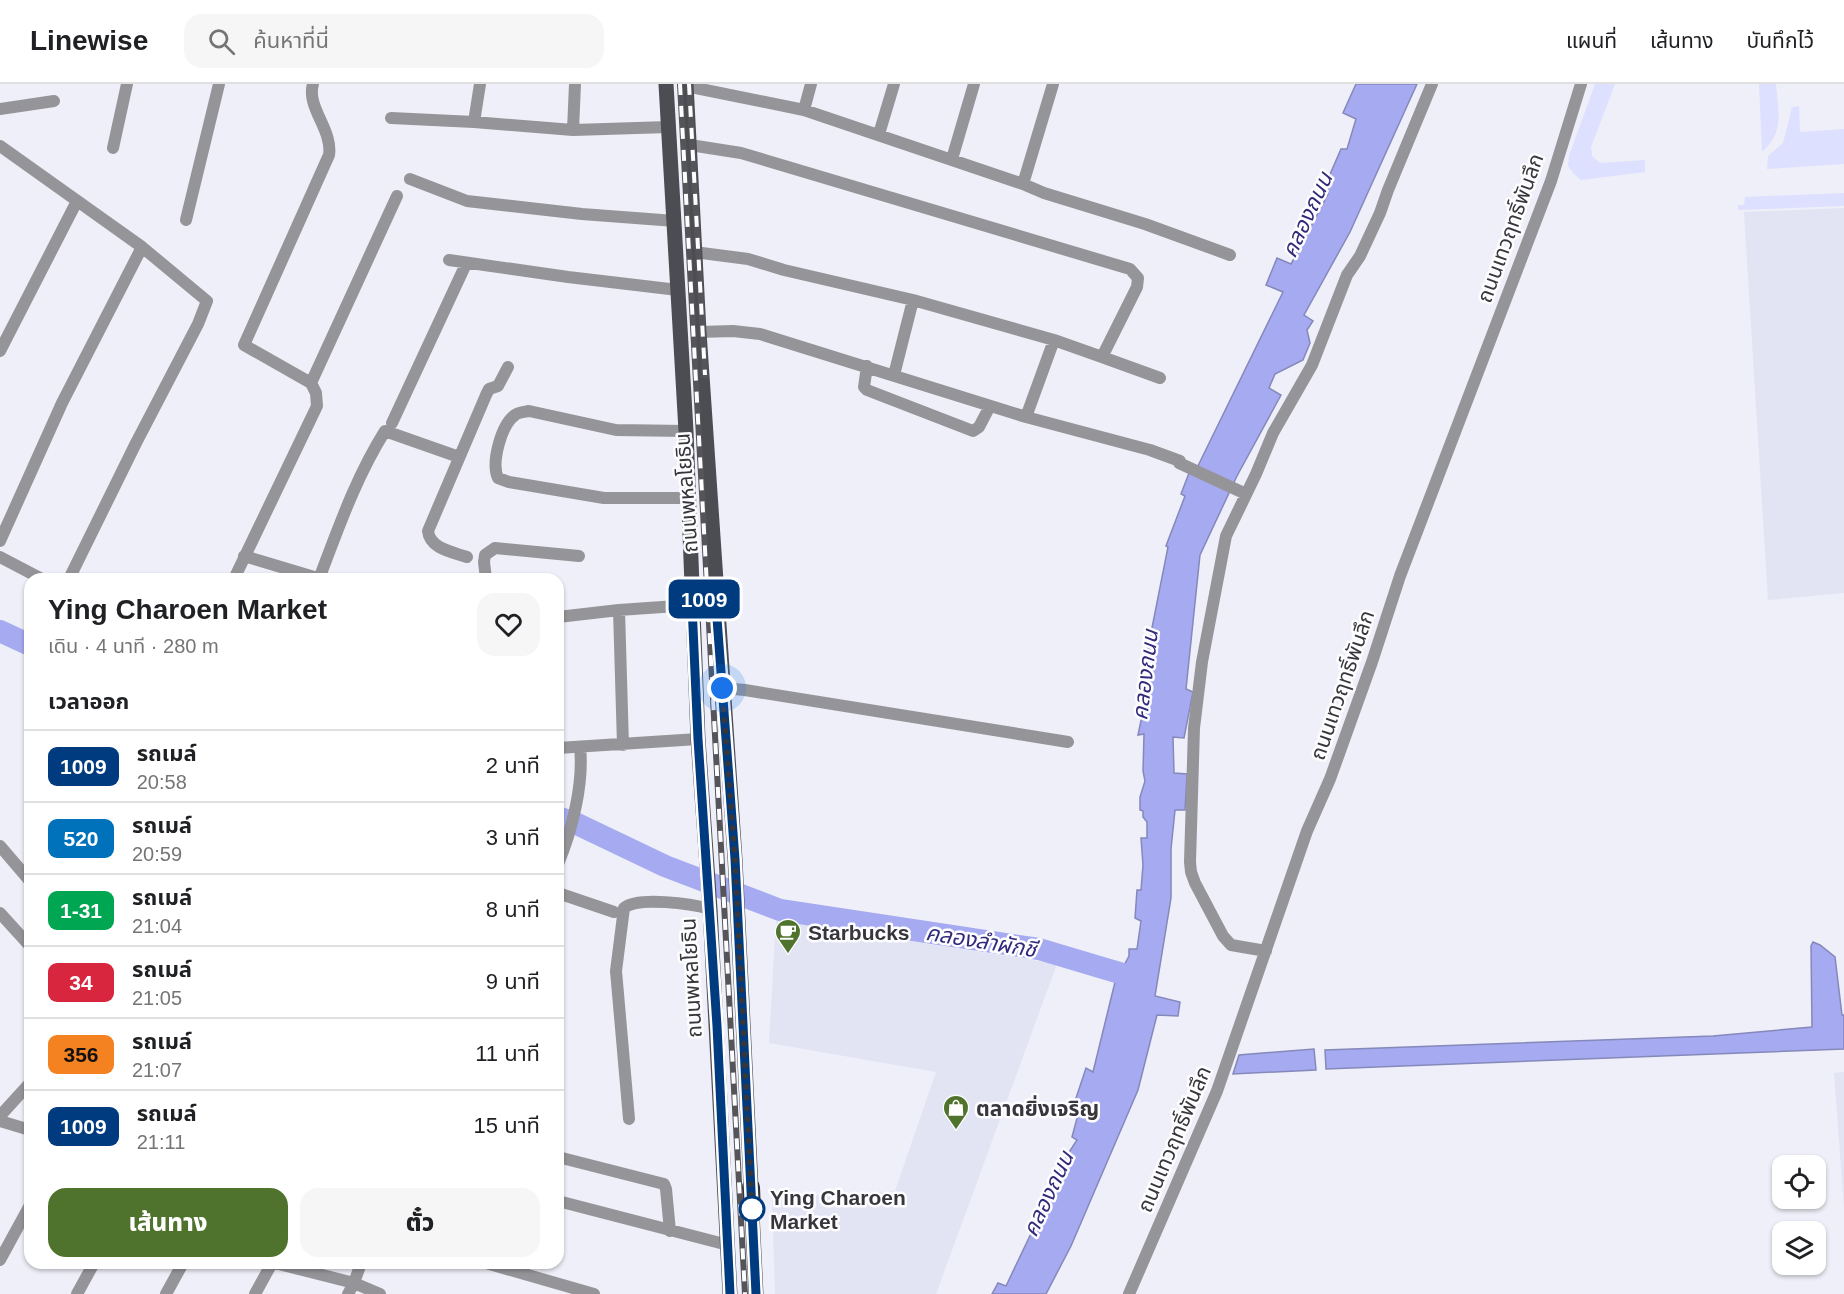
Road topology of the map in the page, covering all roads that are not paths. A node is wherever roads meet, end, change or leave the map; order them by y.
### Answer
1 (127, 84) edge
2 (219, 84) edge
3 (313, 84) edge
4 (480, 84) edge
5 (575, 84) edge
6 (666, 84) edge
7 (811, 84) edge
8 (894, 84) edge
9 (974, 84) edge
10 (1053, 84) edge
11 (1432, 84) edge
12 (1581, 84) edge
13 (686, 85) edge
14 (54, 101) dead end
15 (0, 109) edge
16 (804, 110) junction
17 (391, 118) dead end
18 (474, 122) junction
19 (669, 127) junction
20 (573, 130) junction
21 (879, 135) junction
22 (0, 146) edge
23 (690, 146) junction
24 (113, 148) dead end
25 (952, 159) junction
26 (410, 179) dead end
27 (1023, 184) junction
28 (397, 196) dead end
29 (77, 201) junction
30 (186, 220) dead end
31 (675, 221) junction
32 (142, 247) junction
33 (694, 252) junction
34 (1230, 255) dead end
35 (449, 260) dead end
36 (466, 264) junction
37 (678, 290) junction
38 (913, 300) junction
39 (699, 332) junction
40 (1054, 340) junction
41 (0, 351) edge
42 (1102, 357) junction
43 (508, 366) dead end
44 (867, 366) junction
45 (894, 375) junction
46 (1160, 378) dead end
47 (311, 383) junction
48 (990, 406) junction
49 (1026, 417) junction
50 (392, 423) dead end
51 (705, 432) junction
52 (686, 434) junction
53 (459, 457) junction
54 (1246, 494) junction
55 (688, 498) junction
56 (0, 541) edge
57 (244, 556) junction
58 (467, 556) dead end
59 (579, 556) dead end
60 (0, 557) edge
61 (31, 573) edge
62 (72, 573) edge
63 (237, 573) edge
64 (300, 573) edge
65 (322, 573) edge
66 (485, 573) edge
67 (692, 605) junction
68 (716, 605) junction
69 (619, 610) junction
70 (564, 616) edge
71 (722, 688) junction
72 (698, 739) junction
73 (1068, 742) dead end
74 (623, 745) junction
75 (580, 747) junction
76 (564, 748) edge
77 (566, 828) edge
78 (0, 846) edge
79 (564, 849) edge
80 (24, 874) edge
81 (564, 895) edge
82 (709, 902) junction
83 (614, 912) dead end
84 (0, 913) edge
85 (24, 939) edge
86 (1266, 951) junction
87 (24, 1090) edge
88 (0, 1116) edge
89 (629, 1119) dead end
90 (0, 1122) edge
91 (24, 1128) edge
92 (564, 1158) edge
93 (751, 1187) joint
94 (564, 1203) edge
95 (752, 1212) joint
96 (24, 1216) edge
97 (670, 1231) junction
98 (728, 1245) junction
99 (0, 1260) edge
100 (91, 1269) edge
101 (180, 1269) edge
102 (270, 1269) edge
103 (291, 1269) edge
104 (359, 1269) edge
105 (504, 1269) edge
106 (351, 1289) edge
107 (572, 1291) edge
108 (77, 1294) edge
109 (166, 1294) edge
110 (255, 1294) edge
111 (380, 1294) edge
112 (594, 1294) edge
113 (730, 1294) edge
114 (756, 1294) edge
115 (1129, 1294) edge

1 - 24 street
2 - 30 street
3 - 47 street
4 - 18 street
5 - 20 street
6 - 19 main road, ถนนพหลโยธิน
7 - 16 street
8 - 21 street
9 - 25 street
10 - 27 street
11 - 54 street
12 - 86 street, ถนนเทวฤทธิ์พันลึก
13 - 16 street
13 - 23 main road, ถนนพหลโยธิน
14 - 15 street
16 - 21 street
17 - 18 street
18 - 20 street
19 - 20 street
19 - 31 main road, ถนนพหลโยธิน
21 - 25 street
22 - 29 street
23 - 33 main road, ถนนพหลโยธิน
23 - 42 street
25 - 27 street
26 - 31 street
27 - 34 street
28 - 47 street
29 - 32 street
29 - 41 street
31 - 37 main road, ถนนพหลโยธิน
32 - 56 street
32 - 62 street
33 - 38 street
33 - 39 main road, ถนนพหลโยธิน
35 - 36 street
36 - 37 street
36 - 50 street
37 - 52 main road, ถนนพหลโยธิน
38 - 40 street
38 - 45 street
39 - 44 street
39 - 51 main road, ถนนพหลโยธิน
40 - 42 street
40 - 49 street
42 - 46 street
43 - 53 street
44 - 45 street
44 - 48 street
45 - 48 street
47 - 57 street
48 - 49 street
49 - 54 street
51 - 52 main road
51 - 68 main road, ถนนพหลโยธิน
52 - 55 main road, ถนนพหลโยธิน
52 - 55 street
53 - 58 street
53 - 65 street
54 - 86 street
55 - 67 main road, ถนนพหลโยธิน
57 - 63 street
57 - 64 street
59 - 66 street
60 - 61 street
67 - 68 main road
67 - 69 street
67 - 72 main road, ถนนพหลโยธิน
68 - 71 main road, ถนนพหลโยธิน
69 - 70 street
69 - 74 street
71 - 73 street
71 - 93 main road, ถนนพหลโยธิน
72 - 74 street
72 - 82 main road, ถนนพหลโยธิน
74 - 75 street
75 - 76 street
75 - 77 street
77 - 79 street
78 - 80 street
81 - 83 street
82 - 89 street
82 - 98 main road, ถนนพหลโยธิน
84 - 85 street
86 - 115 street, ถนนเทวฤทธิ์พันลึก
87 - 88 street
90 - 91 street
92 - 97 street
93 - 95 highway, ถนนพหลโยธิน
94 - 97 street
95 - 114 main road, ถนนพหลโยธิน
96 - 99 street
97 - 98 street
98 - 113 main road, ถนนพหลโยธิน
100 - 108 street
101 - 109 street
102 - 110 street
103 - 106 street
104 - 106 street
105 - 107 street
106 - 111 street
107 - 112 street

